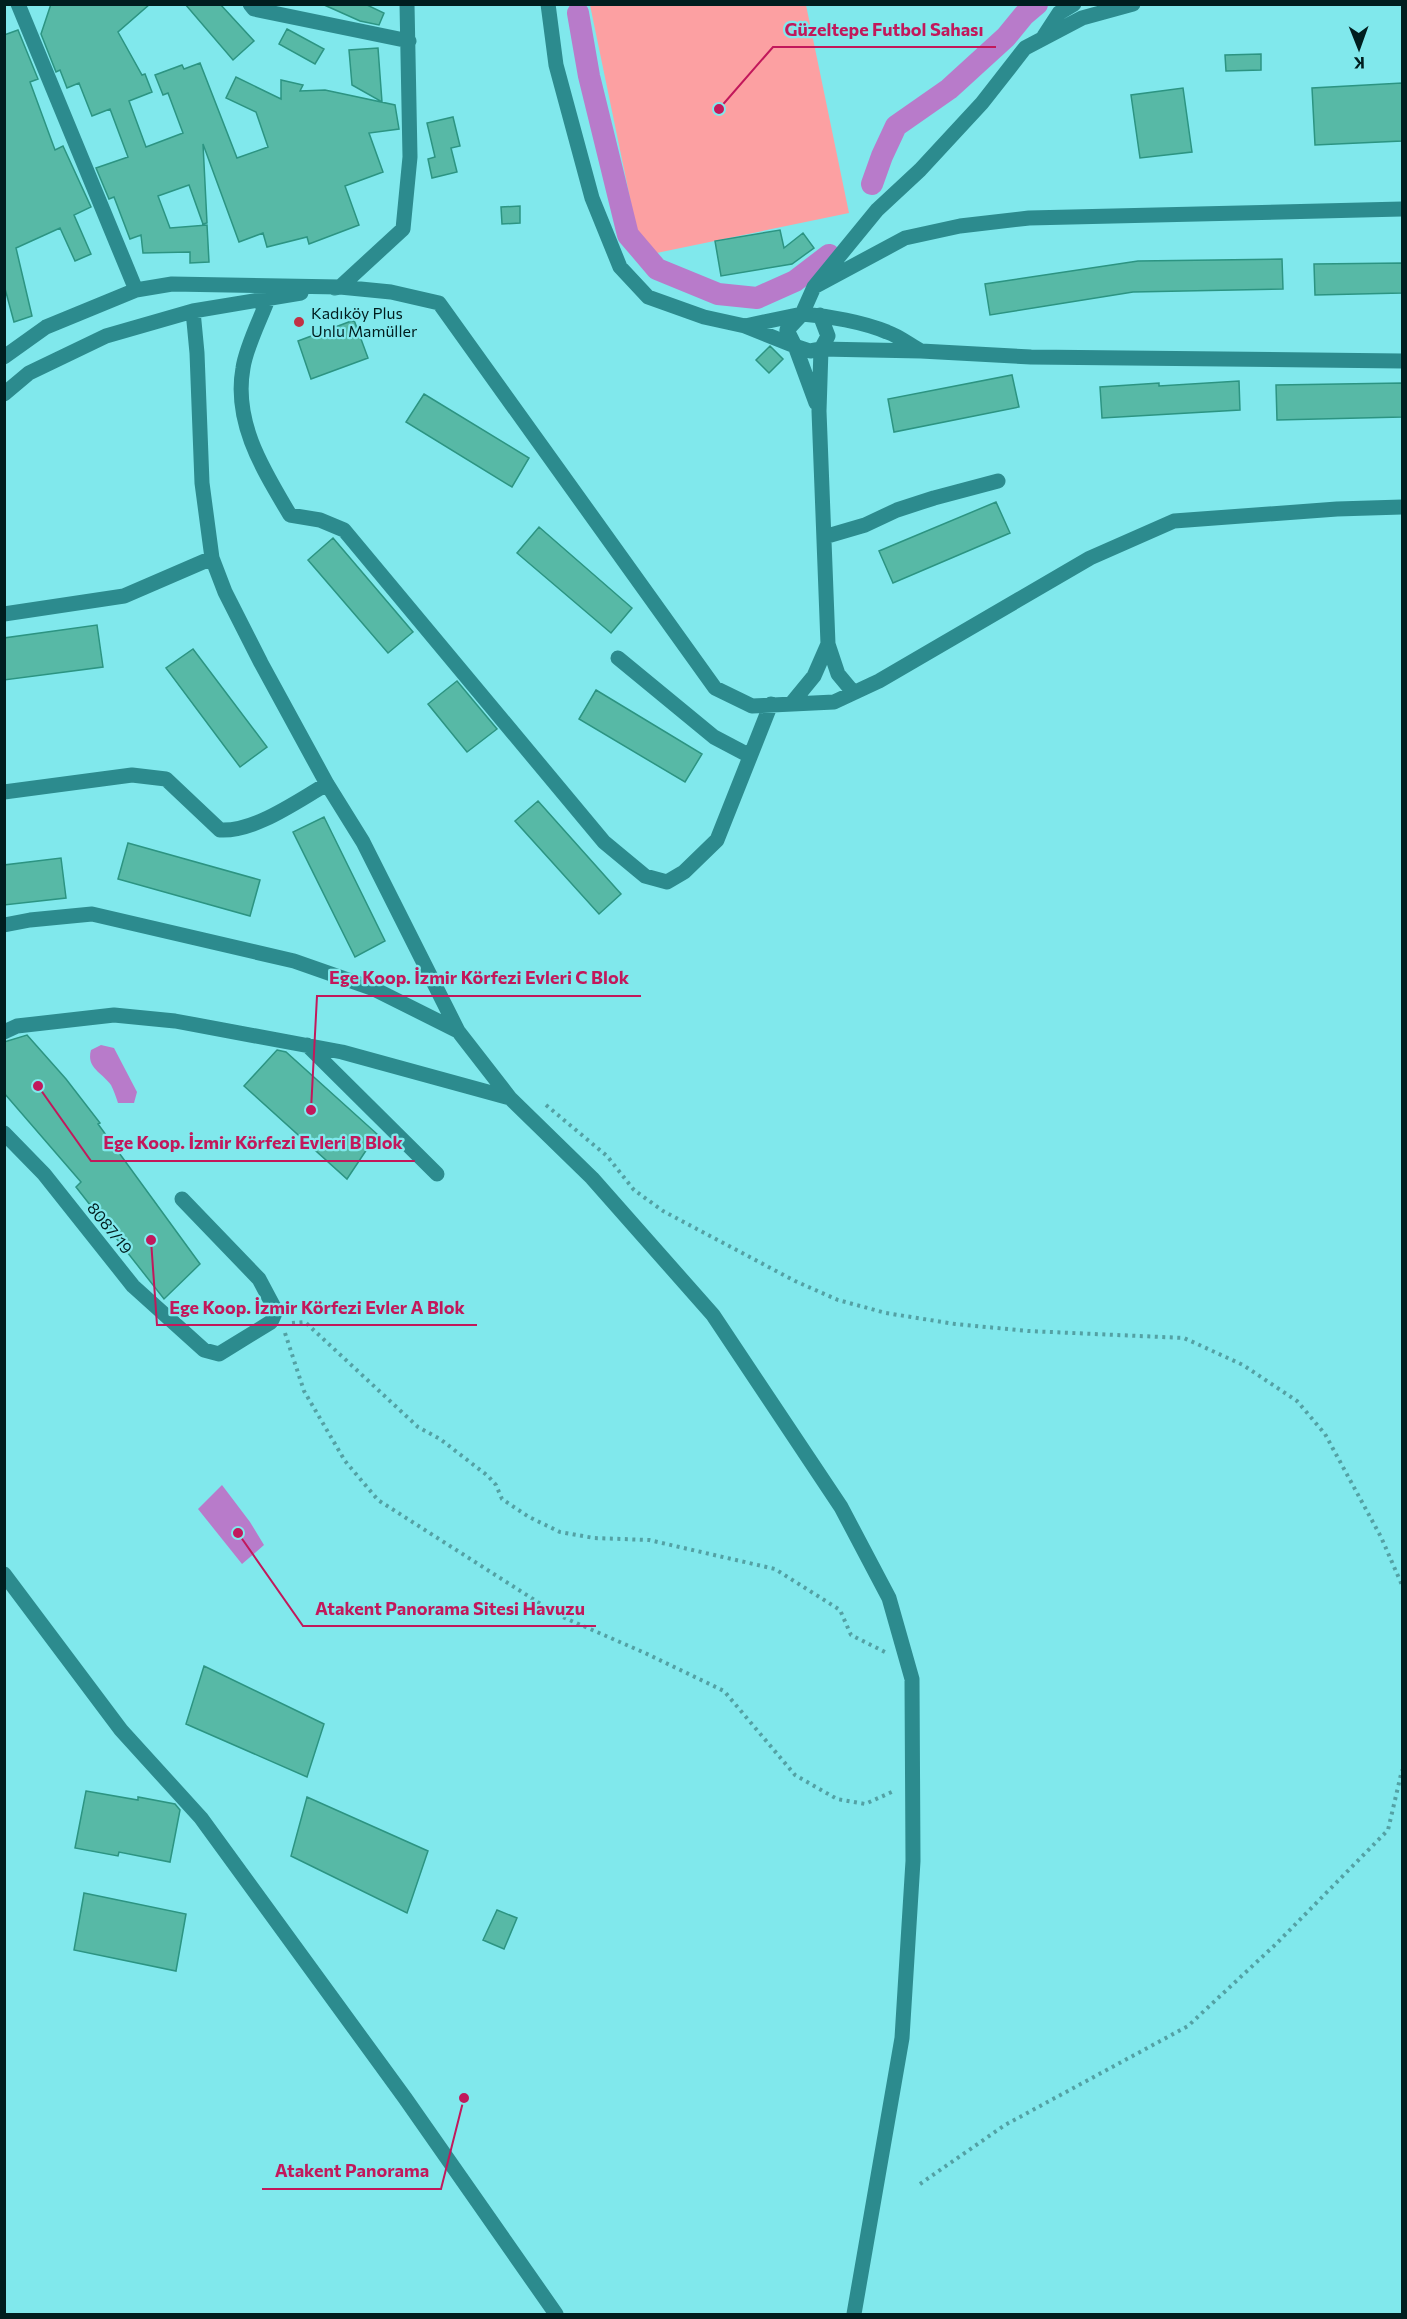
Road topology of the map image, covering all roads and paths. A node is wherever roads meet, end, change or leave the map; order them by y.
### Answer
1 (18, 4) edge
2 (250, 4) edge
3 (407, 4) edge
4 (548, 4) edge
5 (1074, 4) edge
6 (1133, 4) edge
7 (1042, 39) junction
8 (409, 41) junction
9 (1402, 209) edge
10 (340, 287) junction
11 (814, 287) junction
12 (136, 290) junction
13 (268, 299) junction
14 (193, 311) junction
15 (802, 314) junction
16 (820, 315) junction
17 (745, 326) junction
18 (795, 346) junction
19 (821, 349) junction
20 (921, 351) junction
21 (4, 357) edge
22 (1402, 361) edge
23 (4, 394) edge
24 (819, 411) junction
25 (998, 481) dead end
26 (1402, 507) edge
27 (824, 537) junction
28 (212, 558) junction
29 (4, 614) edge
30 (828, 644) junction
31 (618, 658) dead end
32 (853, 692) junction
33 (791, 704) junction
34 (771, 705) junction
35 (750, 756) junction
36 (327, 784) junction
37 (4, 792) edge
38 (4, 925) edge
39 (458, 1031) junction
40 (4, 1032) edge
41 (307, 1045) junction
42 (510, 1098) junction
43 (546, 1105) dead end
44 (4, 1133) edge
45 (437, 1173) dead end
46 (182, 1199) dead end
47 (4, 1574) edge
48 (1402, 1586) edge
49 (907, 1663) junction
50 (1402, 1770) edge
51 (912, 1778) junction
52 (920, 2184) dead end
53 (556, 2314) edge
54 (854, 2314) edge

1 - 12 street
2 - 8 street
3 - 8 street
4 - 17 street
5 - 7 street
6 - 7 street
7 - 11 street
8 - 10 street
9 - 11 street
10 - 12 street
10 - 13 street
10 - 34 street
11 - 15 street
12 - 21 street
13 - 14 street
13 - 35 street
14 - 23 street
14 - 28 street
15 - 16 street
15 - 17 street
15 - 18 street
16 - 19 street
16 - 20 street
17 - 18 street
18 - 19 street
18 - 24 street
19 - 20 street
19 - 24 street
20 - 22 street
24 - 27 street
25 - 27 street
26 - 32 street
27 - 30 street
28 - 29 street
28 - 36 street
30 - 32 street
30 - 33 street
31 - 35 street
32 - 33 street
33 - 34 street
34 - 35 street
36 - 37 street
36 - 39 street
38 - 39 street
39 - 42 street
40 - 41 street
41 - 42 street
41 - 45 street
42 - 49 street
43 - 48 path
44 - 46 street, 8087/19
47 - 53 street
49 - 51 street
49 - 51 path
50 - 52 path
51 - 54 street

